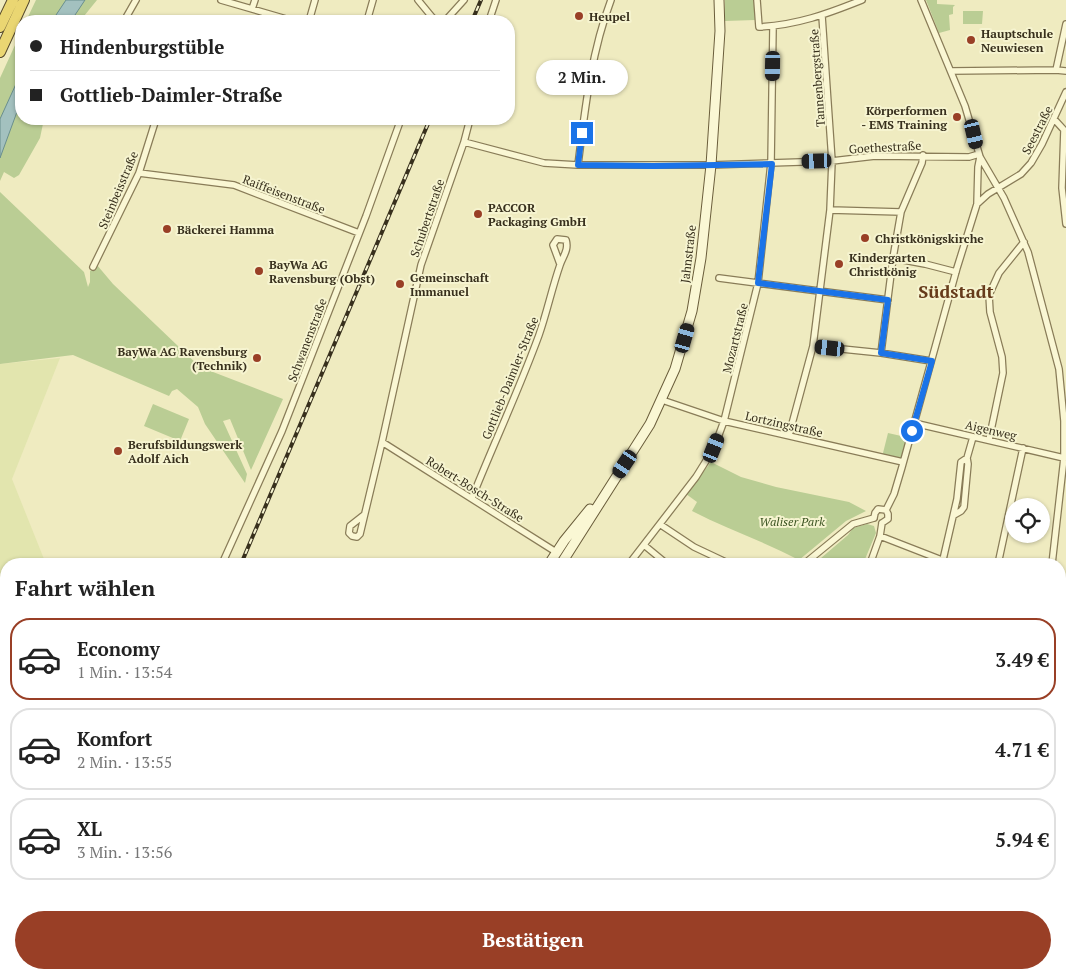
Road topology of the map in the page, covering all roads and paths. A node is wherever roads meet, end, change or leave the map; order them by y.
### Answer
1 (13, 0) edge
2 (24, 0) edge
3 (136, 0) edge
4 (221, 0) edge
5 (255, 0) edge
6 (315, 0) edge
7 (373, 0) edge
8 (418, 0) edge
9 (464, 0) edge
10 (496, 0) edge
11 (611, 0) edge
12 (719, 0) edge
13 (757, 0) edge
14 (862, 0) edge
15 (921, 0) edge
16 (252, 9) junction
17 (17, 15) edge
18 (127, 15) edge
19 (272, 15) edge
20 (311, 15) edge
21 (369, 15) edge
22 (430, 15) edge
23 (450, 15) edge
24 (490, 15) edge
25 (822, 16) junction
26 (15, 20) edge
27 (1066, 24) edge
28 (773, 26) junction
29 (0, 27) edge
30 (0, 52) edge
31 (1056, 70) junction
32 (951, 71) junction
33 (1066, 71) edge
34 (1066, 92) edge
35 (1054, 119) junction
36 (154, 125) edge
37 (399, 125) edge
38 (468, 125) edge
39 (464, 142) junction
40 (923, 155) junction
41 (980, 156) junction
42 (832, 161) junction
43 (772, 164) junction
44 (578, 165) junction
45 (710, 165) junction
46 (139, 173) junction
47 (998, 187) junction
48 (977, 204) junction
49 (830, 210) junction
50 (901, 212) junction
51 (1066, 224) edge
52 (359, 233) junction
53 (1024, 242) junction
54 (893, 258) junction
55 (560, 264) dead end
56 (93, 267) dead end
57 (956, 272) junction
58 (719, 278) dead end
59 (758, 283) junction
60 (820, 291) junction
61 (888, 300) junction
62 (813, 346) junction
63 (881, 353) junction
64 (932, 361) junction
65 (662, 400) junction
66 (724, 421) junction
67 (914, 422) junction
68 (789, 435) junction
69 (973, 437) junction
70 (989, 440) junction
71 (382, 442) junction
72 (1023, 448) junction
73 (1064, 458) junction
74 (903, 462) junction
75 (607, 490) junction
76 (472, 498) junction
77 (886, 510) junction
78 (364, 515) dead end
79 (874, 518) junction
80 (882, 523) junction
81 (661, 524) junction
82 (880, 536) junction
83 (644, 545) junction
84 (556, 552) junction
85 (225, 558) edge
86 (552, 558) edge
87 (561, 558) edge
88 (564, 558) edge
89 (634, 558) edge
90 (660, 558) edge
91 (715, 558) edge
92 (811, 558) edge
93 (872, 558) edge
94 (932, 558) edge
95 (943, 558) edge
96 (999, 558) edge
97 (1053, 558) edge

1 - 29 highway
2 - 17 highway
3 - 18 street
4 - 16 street
5 - 16 street
6 - 20 street
7 - 21 street
8 - 22 street
9 - 23 street
10 - 24 street
11 - 44 street
12 - 45 main road, Jahnstraße
13 - 28 street
14 - 25 street
15 - 32 street
16 - 19 street
25 - 28 street
25 - 42 street, Tannenbergstraße
26 - 30 highway
27 - 31 street
28 - 43 street, Mozartstraße
31 - 32 street
31 - 33 street
32 - 41 street
34 - 35 street, Seestraße
35 - 47 street, Seestraße
35 - 51 street
36 - 46 street, Steinbeisstraße
37 - 52 street, Schwanenstraße
38 - 39 street, Schubertstraße
39 - 44 street, Goethestraße
39 - 71 street, Schubertstraße
40 - 41 street, Goethestraße
40 - 42 street, Goethestraße
40 - 50 street
41 - 47 street
41 - 48 street
42 - 43 street, Goethestraße
42 - 49 street, Tannenbergstraße
43 - 45 street, Goethestraße
43 - 59 street, Mozartstraße
44 - 45 street, Goethestraße
45 - 65 main road, Jahnstraße
46 - 52 street, Raiffeisenstraße
46 - 56 street, Steinbeisstraße
47 - 48 street
47 - 53 street
48 - 57 street
49 - 50 street
49 - 60 street, Tannenbergstraße
50 - 54 street
52 - 85 street, Schwanenstraße
53 - 70 street
53 - 73 street
54 - 57 street
54 - 61 street
55 - 76 street, Gottlieb-Daimler-Straße
57 - 64 street
58 - 59 street
59 - 60 street
59 - 66 street, Mozartstraße
60 - 61 street
60 - 62 street, Tannenbergstraße
61 - 63 street
62 - 63 street
62 - 68 street, Tannenbergstraße
63 - 64 street
64 - 67 street
65 - 66 street, Lortzingstraße
65 - 75 main road, Jahnstraße
66 - 68 street, Lortzingstraße
66 - 81 street, Mozartstraße
67 - 69 street, Aigenweg
67 - 74 street
68 - 74 street, Lortzingstraße
69 - 70 street, Aigenweg
69 - 95 street
70 - 72 street, Aigenweg
71 - 76 street, Robert-Bosch-Straße
71 - 78 street, Schubertstraße
72 - 73 street, Aigenweg
72 - 96 street
73 - 97 street
74 - 77 street
75 - 84 main road, Jahnstraße
75 - 88 main road, Jahnstraße
76 - 84 street, Robert-Bosch-Straße
77 - 79 street
77 - 80 street
79 - 80 street
79 - 92 street
80 - 82 street
81 - 83 street, Mozartstraße
81 - 91 street
82 - 93 street
82 - 94 street
83 - 89 street, Mozartstraße
83 - 90 street
84 - 86 main road, Jahnstraße
84 - 87 main road

